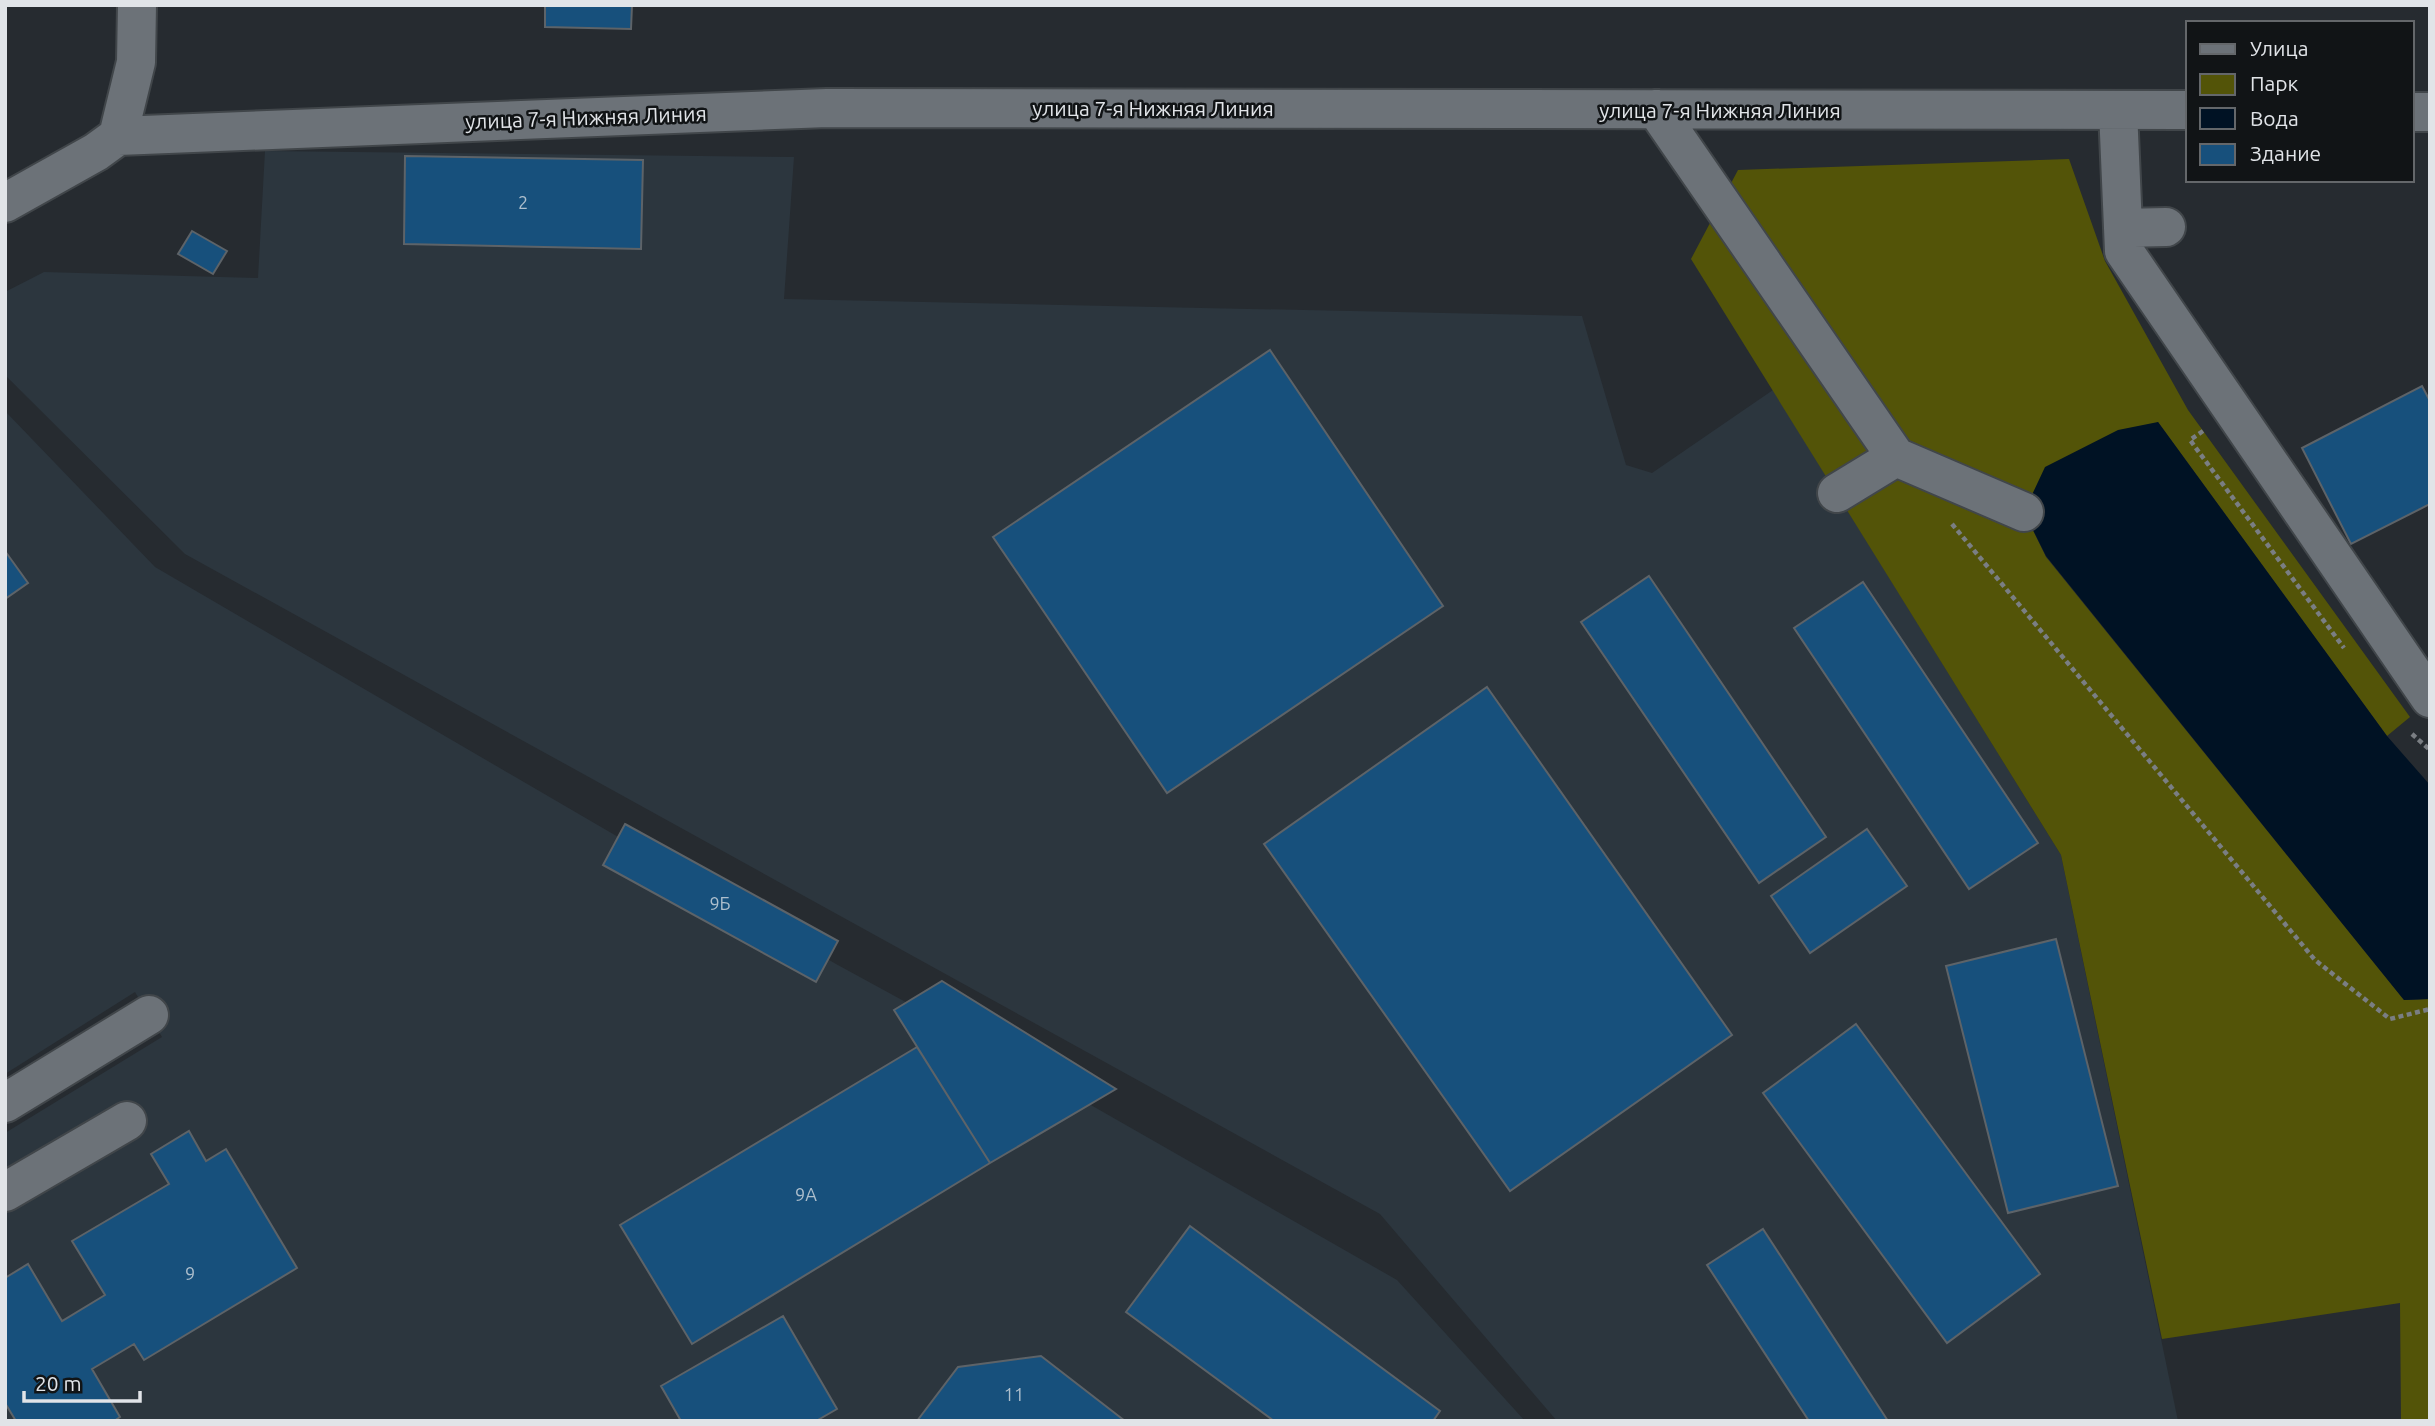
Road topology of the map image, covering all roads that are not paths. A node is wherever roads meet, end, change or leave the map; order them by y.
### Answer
1 (136, 5) edge
2 (1656, 109) junction
3 (2118, 110) junction
4 (2186, 110) edge
5 (118, 136) junction
6 (5, 203) edge
7 (2166, 227) dead end
8 (2123, 228) junction
9 (1896, 457) junction
10 (1837, 493) dead end
11 (2024, 512) dead end
12 (2430, 698) edge
13 (149, 1015) dead end
14 (5, 1103) edge
15 (127, 1121) dead end
16 (5, 1192) edge

1 - 5 street
2 - 3 street, улица 7-я Нижняя Линия
2 - 5 street, улица 7-я Нижняя Линия
2 - 9 street
3 - 4 street, улица 7-я Нижняя Линия
3 - 8 street
5 - 6 street
7 - 8 street
8 - 12 street
9 - 10 street
9 - 11 street
13 - 14 street
15 - 16 street

